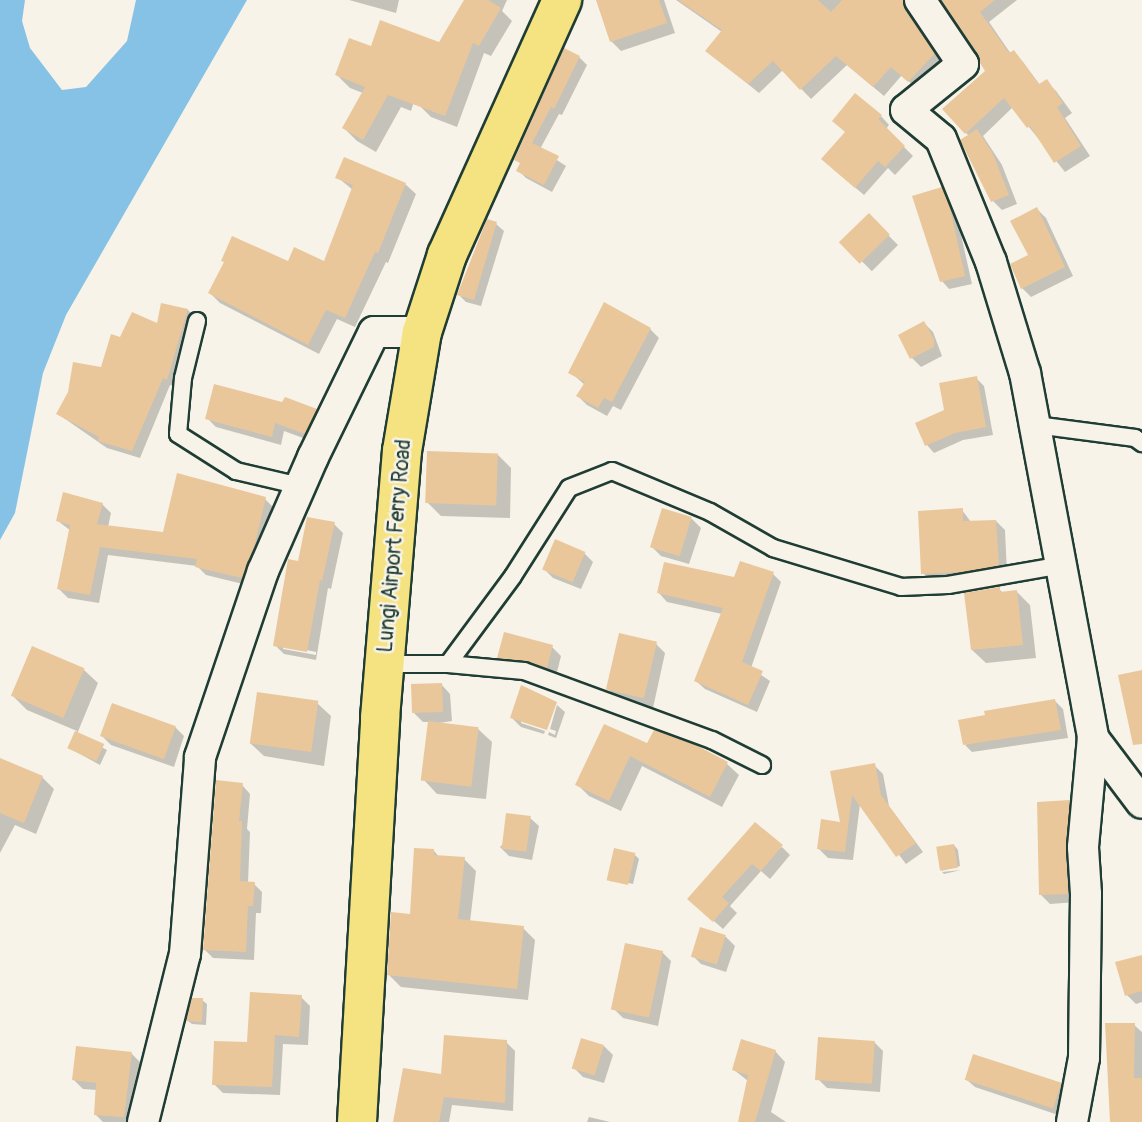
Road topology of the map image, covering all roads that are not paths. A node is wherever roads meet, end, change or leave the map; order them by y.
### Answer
1 (562, 0) edge
2 (920, 0) edge
3 (198, 321) dead end
4 (422, 332) junction
5 (1036, 425) junction
6 (1142, 443) edge
7 (300, 486) junction
8 (1063, 565) junction
9 (385, 664) junction
10 (448, 664) junction
11 (1093, 738) junction
12 (762, 765) dead end
13 (1142, 803) edge
14 (143, 1122) edge
15 (357, 1122) edge
16 (1072, 1122) edge

1 - 4 main road, Lungi Airport Ferry Road
2 - 5 street
3 - 7 lane
4 - 7 street
4 - 9 main road, Lungi Airport Ferry Road
5 - 6 lane
5 - 8 street
7 - 14 street
8 - 10 lane
8 - 11 street
9 - 10 lane
9 - 15 main road, Lungi Airport Ferry Road
10 - 12 lane
11 - 13 street
11 - 16 street

